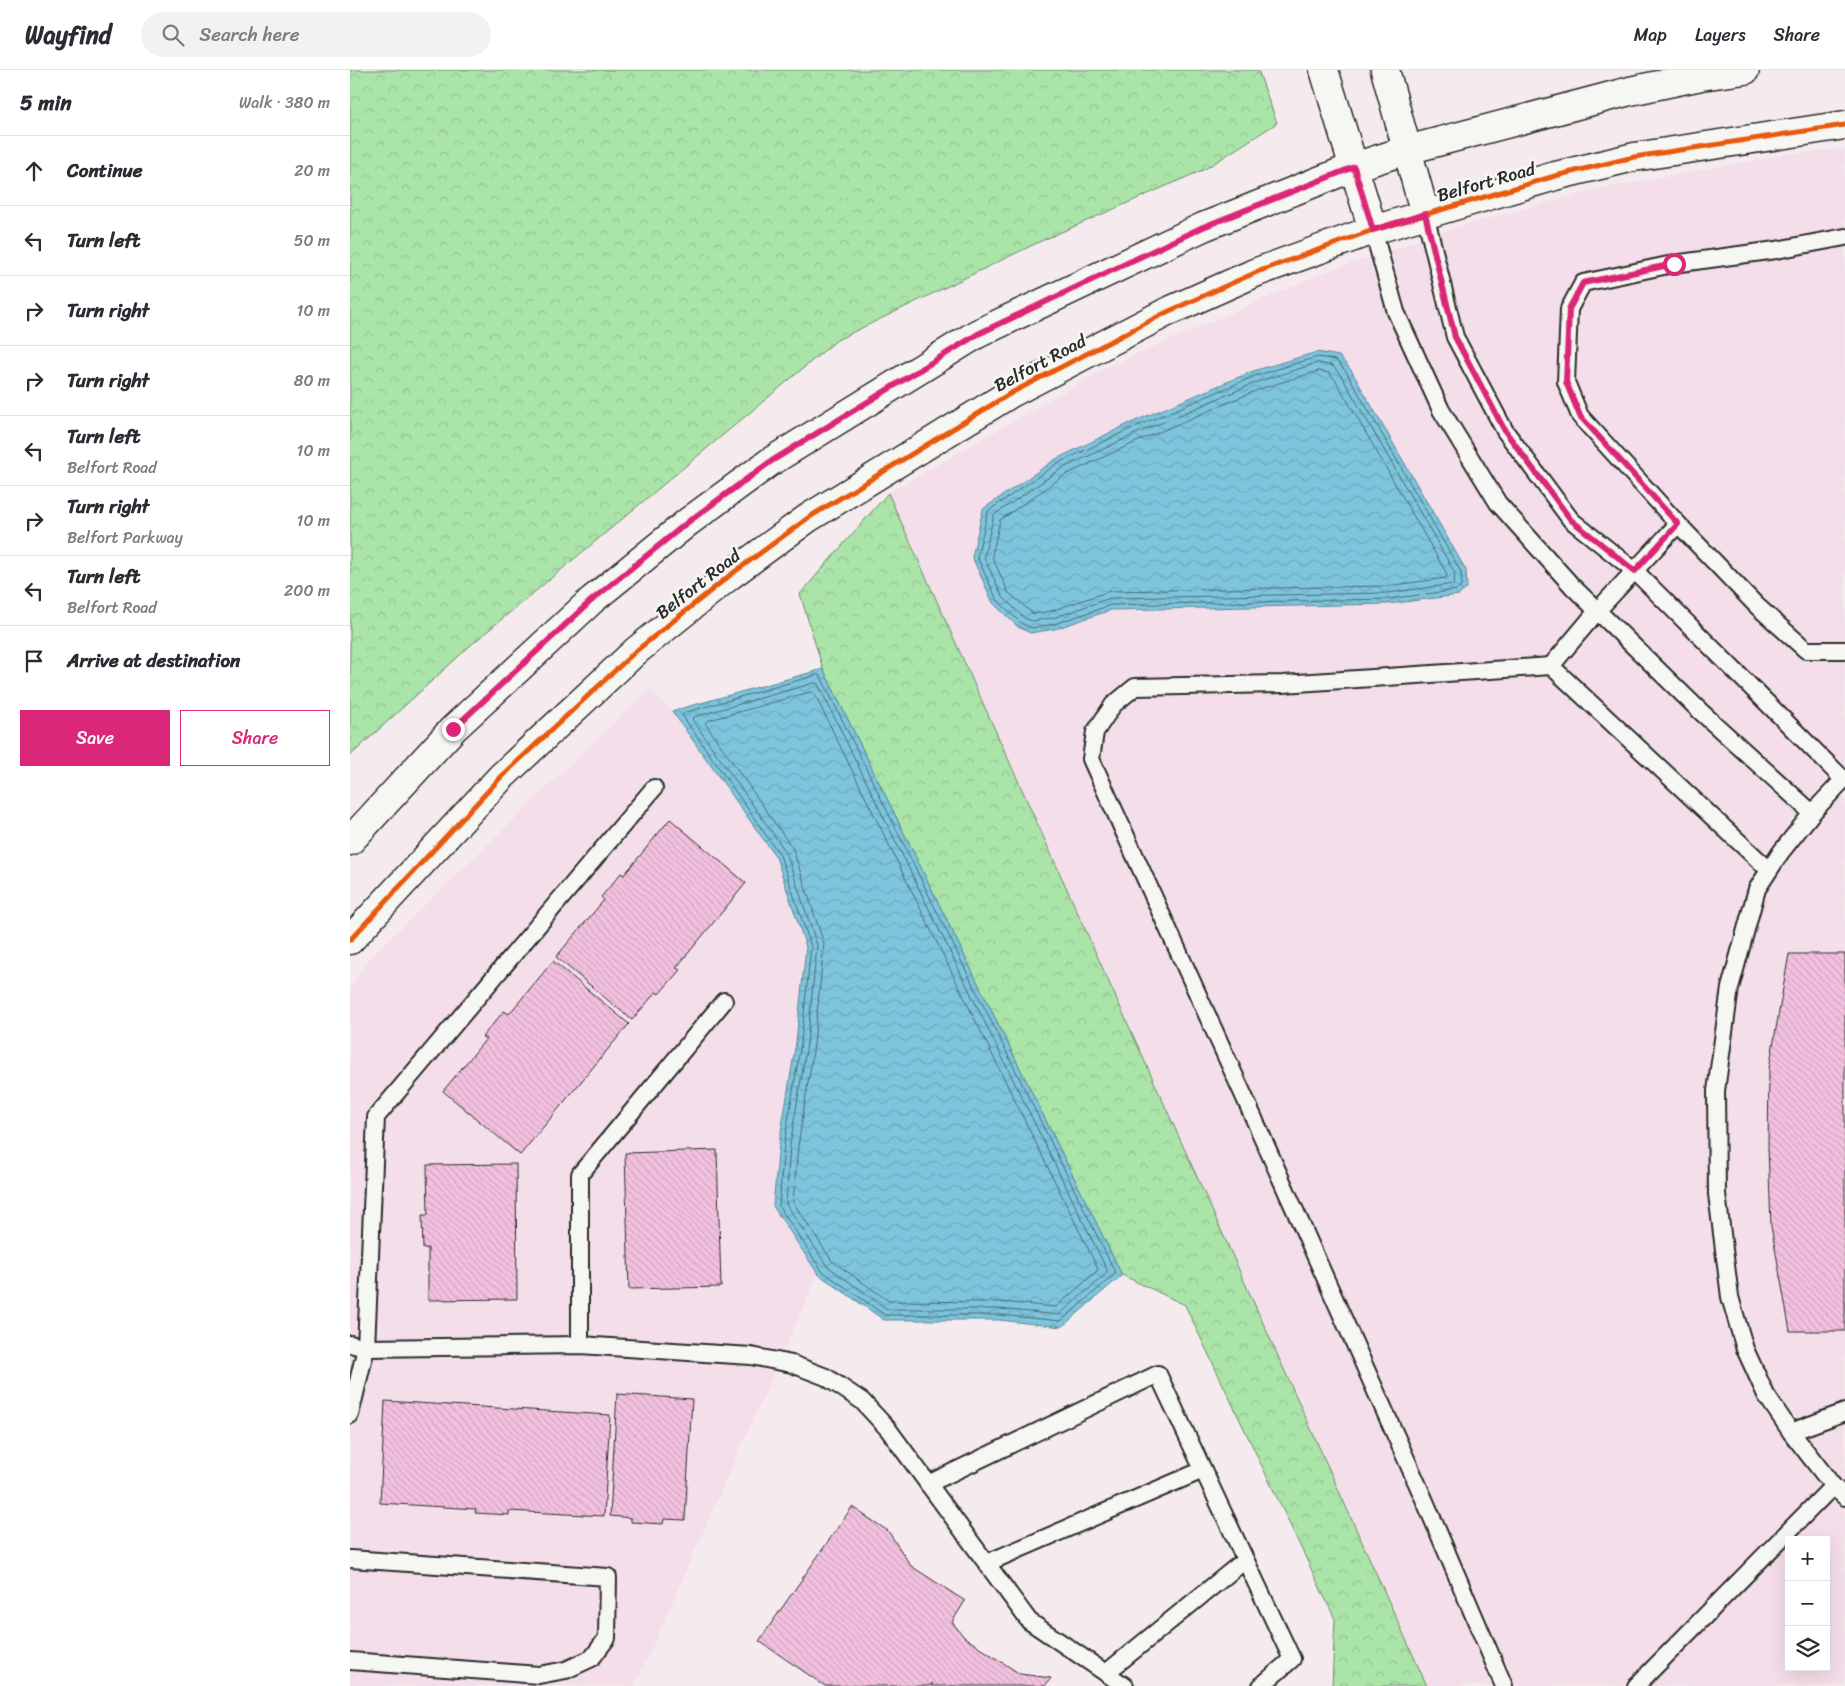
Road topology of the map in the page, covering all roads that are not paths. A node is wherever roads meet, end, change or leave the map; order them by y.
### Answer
1 (1324, 70) edge
2 (1385, 70) edge
3 (1745, 70) edge
4 (1845, 125) edge
5 (1407, 150) junction
6 (1354, 167) junction
7 (1425, 214) junction
8 (1373, 230) junction
9 (1845, 238) edge
10 (1678, 524) junction
11 (1635, 571) junction
12 (1598, 610) junction
13 (1845, 650) edge
14 (1551, 666) junction
15 (1844, 778) edge
16 (654, 788) dead end
17 (1812, 813) junction
18 (350, 841) edge
19 (1769, 870) junction
20 (350, 940) edge
21 (724, 1001) dead end
22 (350, 1344) edge
23 (580, 1346) junction
24 (366, 1348) junction
25 (1845, 1412) edge
26 (350, 1415) edge
27 (1791, 1432) junction
28 (1203, 1470) junction
29 (928, 1484) junction
30 (1839, 1492) edge
31 (350, 1559) edge
32 (1245, 1560) junction
33 (987, 1564) junction
34 (350, 1661) edge
35 (1106, 1673) junction
36 (1125, 1686) edge
37 (1261, 1686) edge
38 (1504, 1686) edge
39 (1636, 1686) edge

1 - 6 street
2 - 5 street
3 - 5 street
4 - 7 street, Belfort Road
5 - 6 street
5 - 7 street
6 - 8 street
6 - 18 street
7 - 8 street, Belfort Road
7 - 11 lane
8 - 12 lane
8 - 20 street, Belfort Road
9 - 10 lane
10 - 11 lane
10 - 13 lane
11 - 12 lane
11 - 15 lane
12 - 14 lane
12 - 17 lane
14 - 19 lane
14 - 38 lane
15 - 17 lane
16 - 24 lane
17 - 19 lane
19 - 27 lane
21 - 23 lane
22 - 24 lane
23 - 24 lane
23 - 29 lane
24 - 26 lane
25 - 27 lane
27 - 30 lane
28 - 29 lane
28 - 32 lane
28 - 33 lane
29 - 33 lane
30 - 39 lane
31 - 34 lane
32 - 35 lane
32 - 37 lane
33 - 35 lane
35 - 36 lane

